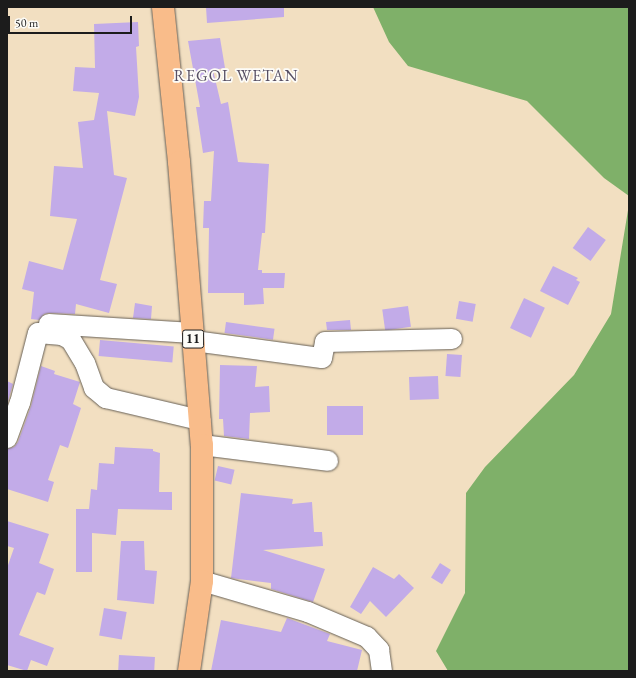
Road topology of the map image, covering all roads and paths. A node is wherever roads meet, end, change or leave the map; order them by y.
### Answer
1 (163, 7) edge
2 (38, 333) junction
3 (193, 337) junction
4 (452, 339) dead end
5 (200, 420) junction
6 (7, 438) edge
7 (202, 445) junction
8 (328, 461) dead end
9 (202, 581) junction
10 (189, 671) edge
11 (382, 671) edge

1 - 3 highway, 11
2 - 3 street
2 - 5 street
2 - 6 street
3 - 4 street
3 - 5 highway, 11
5 - 7 highway, 11
7 - 8 street
7 - 9 highway, 11
9 - 10 highway, 11
9 - 11 street

